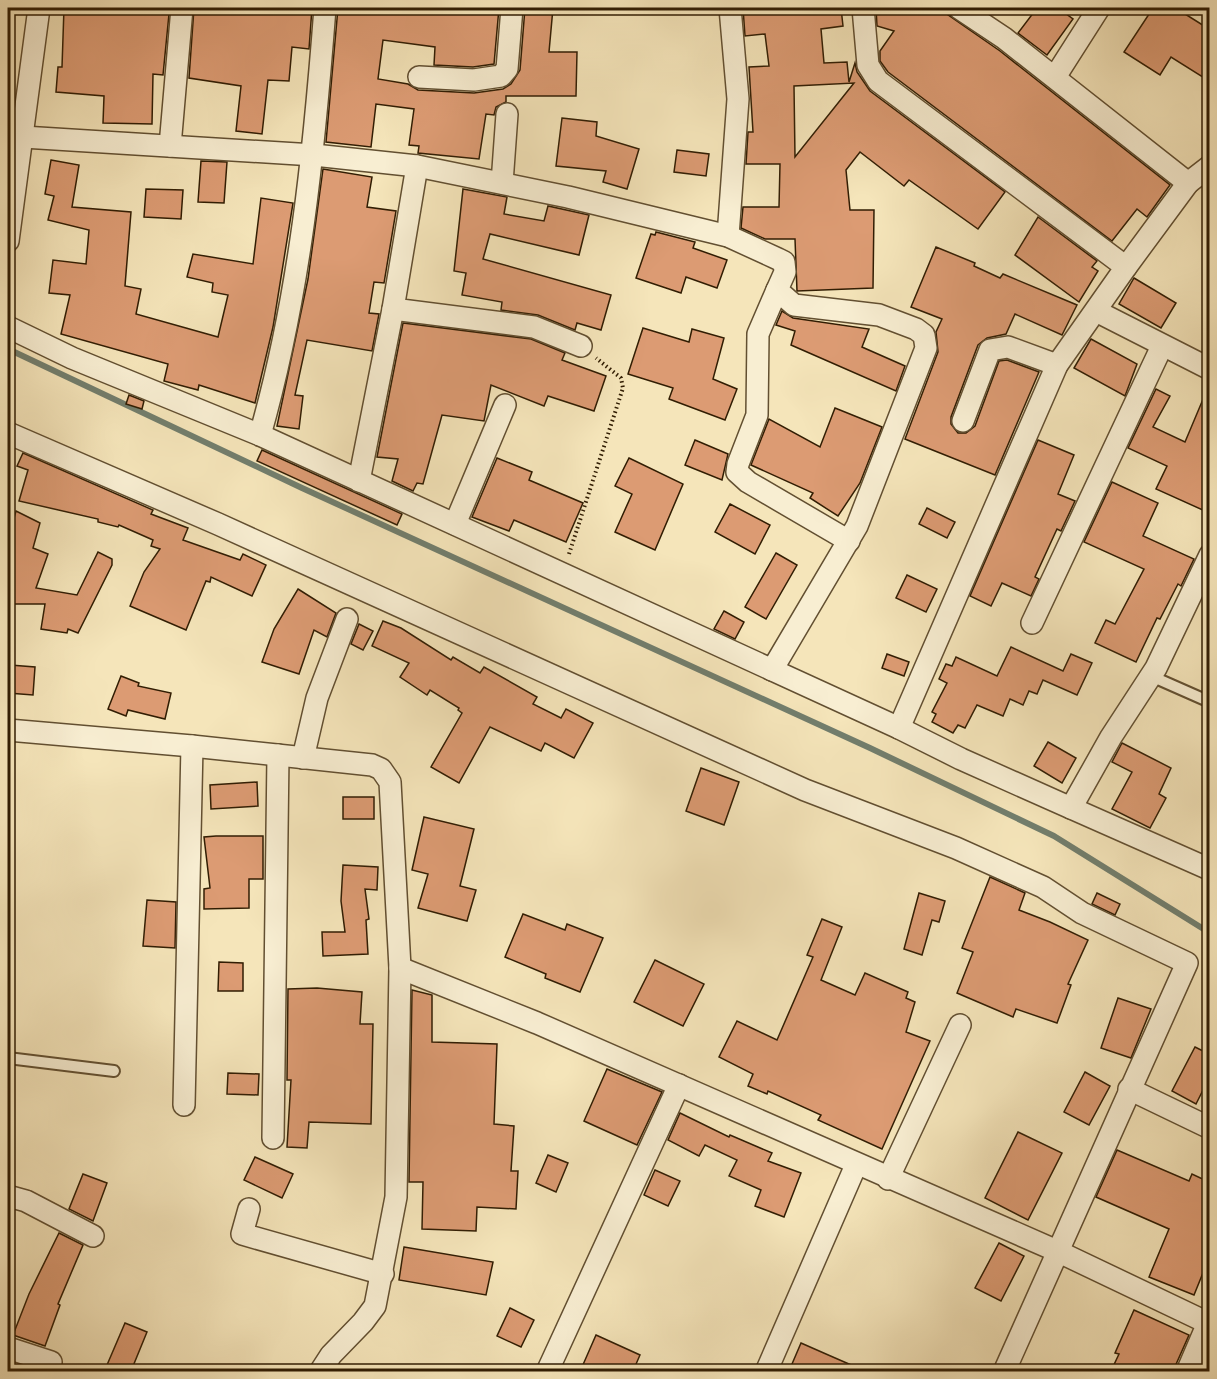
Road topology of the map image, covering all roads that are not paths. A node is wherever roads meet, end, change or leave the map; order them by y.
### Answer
1 (39, 8) edge
2 (182, 8) edge
3 (325, 8) edge
4 (512, 8) edge
5 (730, 8) edge
6 (863, 8) edge
7 (959, 8) edge
8 (1100, 8) edge
9 (419, 77) dead end
10 (1055, 77) junction
11 (507, 114) dead end
12 (22, 136) junction
13 (170, 146) junction
14 (314, 155) junction
15 (417, 166) junction
16 (1209, 166) edge
17 (502, 183) junction
18 (1188, 183) junction
19 (728, 236) junction
20 (8, 241) edge
21 (1126, 267) junction
22 (777, 290) junction
23 (393, 309) junction
24 (1096, 311) junction
25 (8, 327) edge
26 (581, 346) road end
27 (1162, 346) junction
28 (1057, 365) junction
29 (1209, 369) edge
30 (505, 405) dead end
31 (963, 421) dead end
32 (8, 433) edge
33 (260, 435) junction
34 (359, 481) junction
35 (455, 524) junction
36 (849, 541) junction
37 (1209, 555) edge
38 (347, 619) dead end
39 (1032, 623) dead end
40 (772, 670) junction
41 (1151, 676) junction
42 (1209, 702) edge
43 (899, 728) junction
44 (8, 730) edge
45 (192, 746) junction
46 (278, 755) junction
47 (303, 758) junction
48 (1071, 808) junction
49 (1209, 869) edge
50 (400, 968) junction
51 (960, 1024) dead end
52 (8, 1058) edge
53 (114, 1071) dead end
54 (679, 1085) junction
55 (1129, 1089) junction
56 (184, 1105) dead end
57 (1209, 1128) edge
58 (273, 1138) dead end
59 (856, 1165) junction
60 (888, 1179) junction
61 (8, 1196) edge
62 (249, 1209) dead end
63 (93, 1236) dead end
64 (1057, 1251) junction
65 (383, 1274) junction
66 (8, 1348) edge
67 (51, 1362) dead end
68 (320, 1371) edge
69 (547, 1371) edge
70 (766, 1371) edge
71 (1004, 1371) edge
72 (1187, 1371) edge

1 - 12 street
2 - 13 street
3 - 14 street
4 - 9 street
5 - 19 street
6 - 21 street
7 - 10 street
8 - 10 street
10 - 18 street
11 - 17 street
12 - 13 street
12 - 20 street
13 - 14 street
14 - 15 street
14 - 33 street
15 - 17 street
15 - 23 street
16 - 18 street
17 - 19 street
18 - 21 street
19 - 22 street
21 - 24 street
22 - 36 street
22 - 36 street
23 - 26 street
23 - 34 street
24 - 27 street
24 - 28 street
25 - 33 street
27 - 29 street
27 - 39 street
28 - 31 street
28 - 43 street
30 - 35 street
32 - 55 street
33 - 34 street
34 - 35 street
35 - 40 street
36 - 40 street
37 - 41 street
38 - 47 street
40 - 43 street
41 - 42 lane
41 - 48 street
43 - 48 street
44 - 45 street
45 - 46 street
45 - 56 street
46 - 47 street
46 - 58 street
47 - 50 street
48 - 49 street
50 - 54 street
50 - 65 street
51 - 60 street
52 - 53 lane
54 - 59 street
54 - 69 street
55 - 57 street
55 - 64 street
59 - 60 street
59 - 70 street
60 - 64 street
61 - 63 street
62 - 65 street
64 - 71 street
64 - 72 street
65 - 68 street
66 - 67 street

